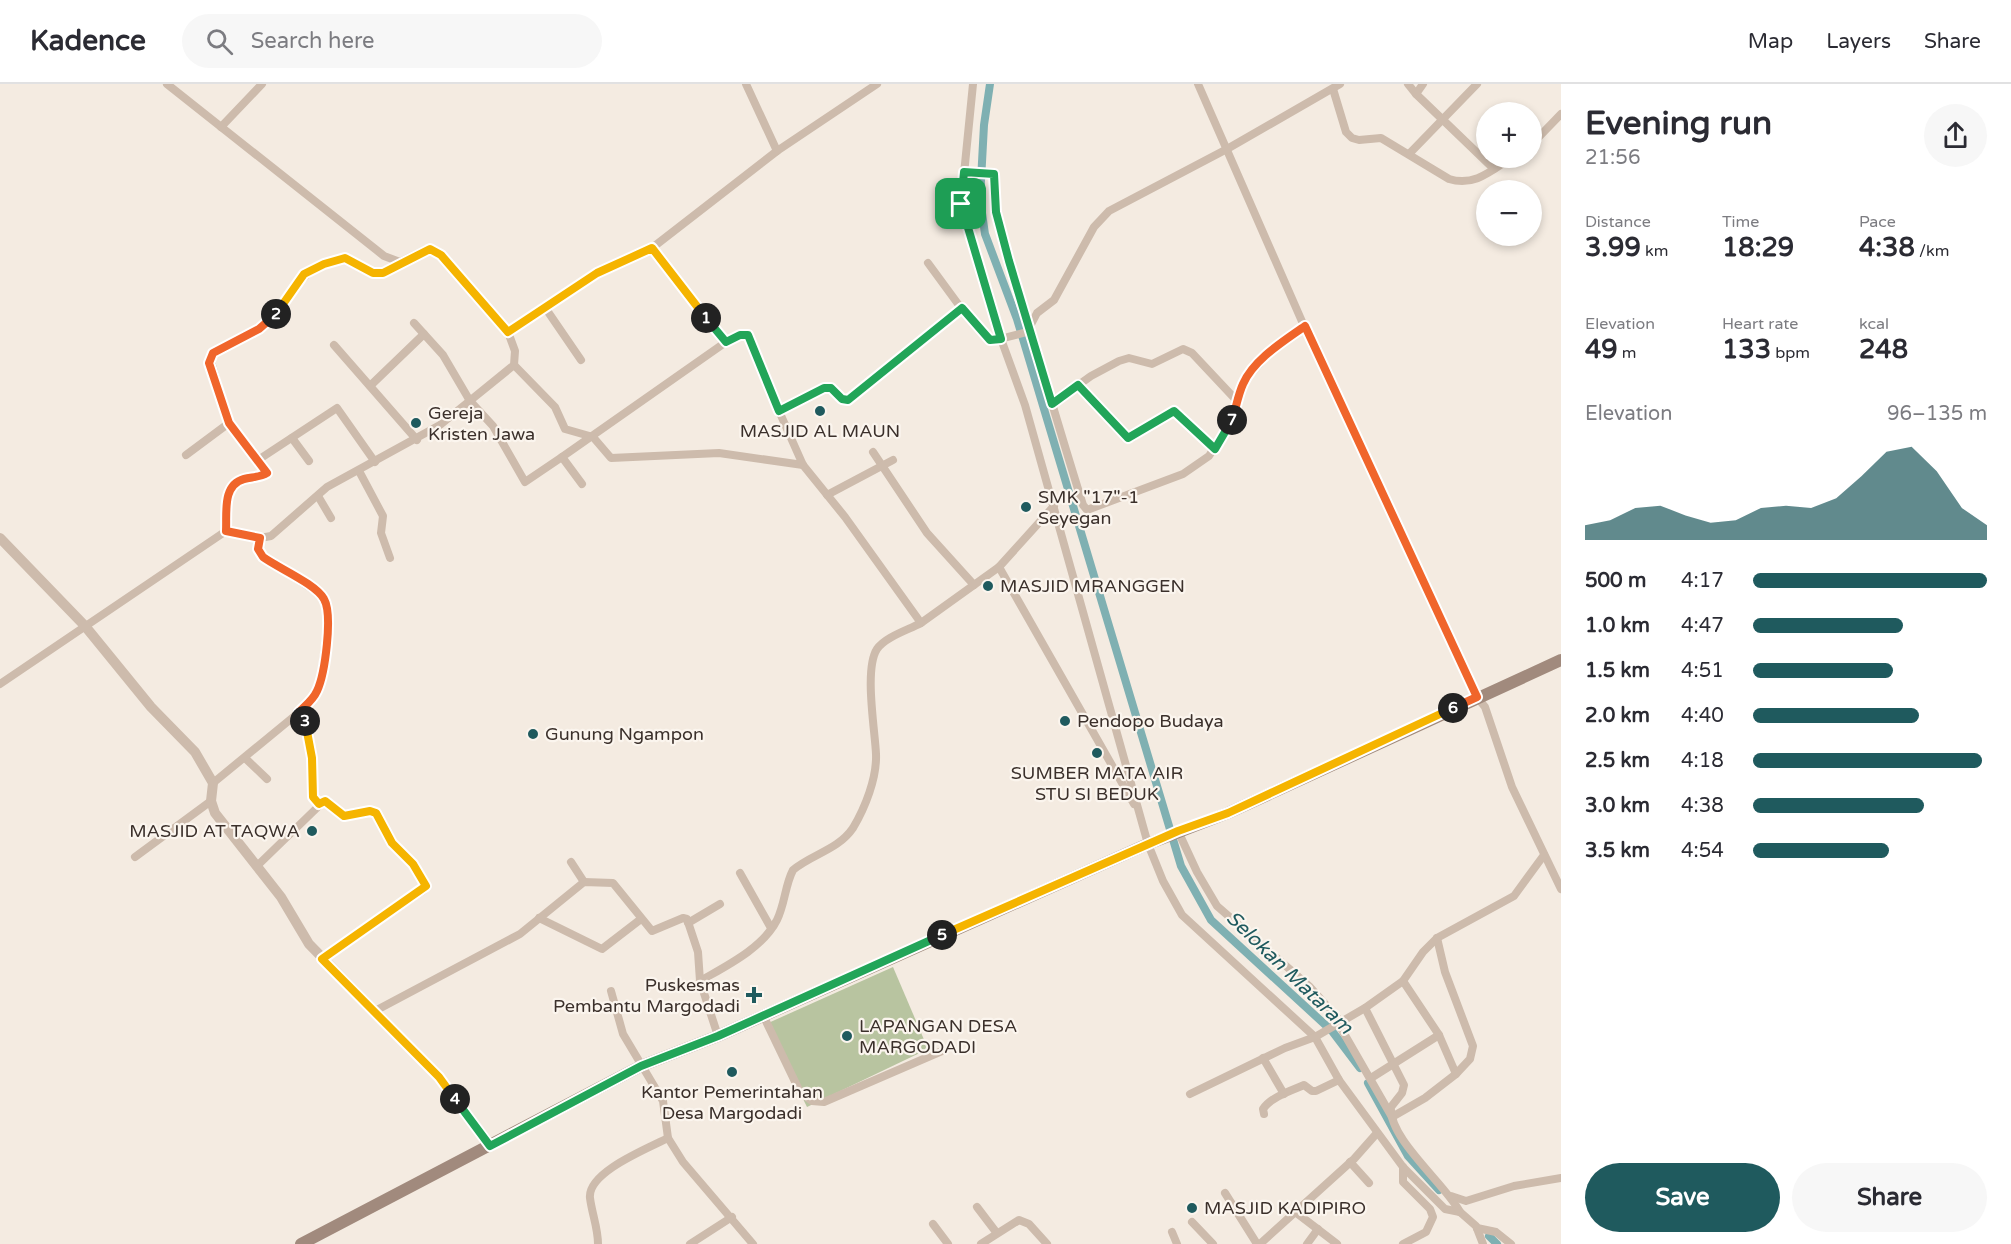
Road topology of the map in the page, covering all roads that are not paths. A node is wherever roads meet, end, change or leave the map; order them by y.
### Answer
1 (167, 84) edge
2 (262, 84) edge
3 (746, 84) edge
4 (877, 84) edge
5 (973, 84) edge
6 (1198, 84) edge
7 (1408, 84) edge
8 (1423, 84) edge
9 (1477, 84) edge
10 (1331, 87) edge
11 (1416, 94) junction
12 (1561, 114) edge
13 (1442, 120) junction
14 (221, 127) junction
15 (1542, 134) edge
16 (1227, 149) junction
17 (777, 151) junction
18 (1409, 154) junction
19 (1494, 169) joint
20 (964, 172) junction
21 (652, 248) junction
22 (400, 262) junction
23 (928, 263) dead end
24 (544, 306) junction
25 (962, 308) junction
26 (414, 323) dead end
27 (1305, 326) junction
28 (1028, 331) junction
29 (508, 332) junction
30 (424, 334) junction
31 (1001, 339) junction
32 (726, 342) junction
33 (334, 345) dead end
34 (581, 360) dead end
35 (514, 365) junction
36 (1078, 385) junction
37 (370, 386) junction
38 (470, 401) junction
39 (1238, 402) junction
40 (1052, 404) junction
41 (779, 411) junction
42 (229, 423) junction
43 (593, 437) junction
44 (292, 438) junction
45 (417, 440) junction
46 (1215, 449) junction
47 (186, 454) dead end
48 (562, 457) junction
49 (258, 460) junction
50 (878, 460) junction
51 (893, 460) dead end
52 (309, 461) dead end
53 (375, 462) junction
54 (803, 465) junction
55 (359, 471) junction
56 (582, 484) dead end
57 (827, 495) junction
58 (318, 496) junction
59 (1054, 507) junction
60 (331, 518) dead end
61 (226, 531) junction
62 (0, 538) edge
63 (260, 538) junction
64 (390, 558) dead end
65 (999, 567) junction
66 (974, 585) junction
67 (921, 623) junction
68 (85, 626) junction
69 (1561, 660) edge
70 (0, 684) edge
71 (1477, 697) junction
72 (299, 712) junction
73 (245, 758) junction
74 (267, 779) dead end
75 (213, 783) junction
76 (211, 801) junction
77 (319, 804) junction
78 (1140, 814) junction
79 (1176, 832) junction
80 (1152, 842) junction
81 (1544, 855) junction
82 (135, 857) dead end
83 (571, 862) dead end
84 (257, 866) junction
85 (740, 873) dead end
86 (584, 882) junction
87 (1561, 889) edge
88 (720, 904) dead end
89 (539, 918) junction
90 (641, 919) junction
91 (688, 923) junction
92 (771, 928) junction
93 (1437, 938) junction
94 (322, 959) junction
95 (700, 981) junction
96 (1403, 981) junction
97 (611, 992) dead end
98 (1365, 1008) junction
99 (373, 1012) junction
100 (763, 1015) junction
101 (1338, 1023) junction
102 (1439, 1035) junction
103 (718, 1036) junction
104 (1315, 1037) junction
105 (942, 1051) dead end
106 (1263, 1058) junction
107 (1393, 1064) junction
108 (641, 1066) junction
109 (1452, 1066) junction
110 (1371, 1078) junction
111 (1339, 1080) junction
112 (1190, 1094) dead end
113 (1284, 1094) junction
114 (1264, 1114) dead end
115 (1392, 1117) junction
116 (1377, 1133) junction
117 (668, 1138) junction
118 (490, 1146) junction
119 (1350, 1162) junction
120 (1403, 1167) junction
121 (1561, 1178) edge
122 (1369, 1183) dead end
123 (1225, 1193) dead end
124 (1451, 1196) junction
125 (977, 1207) dead end
126 (1294, 1211) junction
127 (1460, 1213) junction
128 (732, 1217) junction
129 (1192, 1222) dead end
130 (933, 1224) dead end
131 (1477, 1227) junction
132 (1318, 1229) junction
133 (996, 1232) junction
134 (1172, 1232) dead end
135 (301, 1244) edge
136 (598, 1244) edge
137 (690, 1244) edge
138 (753, 1244) edge
139 (948, 1244) edge
140 (981, 1244) edge
141 (1047, 1244) edge
142 (1177, 1244) edge
143 (1213, 1244) edge
144 (1259, 1244) edge
145 (1307, 1244) edge
146 (1336, 1244) edge
147 (1403, 1244) edge
148 (1483, 1244) edge
149 (1511, 1244) edge

1 - 14 street
2 - 14 street
3 - 17 street
4 - 17 street
5 - 20 street
6 - 16 street
7 - 11 street
8 - 11 street
9 - 13 street
10 - 16 street
10 - 18 street
11 - 13 street
12 - 15 street
13 - 18 street
13 - 19 street
14 - 22 street
16 - 27 street
16 - 28 street
17 - 21 street
18 - 19 street
20 - 28 street
20 - 31 street
21 - 24 street
21 - 32 street
22 - 29 street
22 - 42 street
23 - 25 street
24 - 29 street
24 - 34 street
25 - 31 street
25 - 41 street
26 - 30 street
27 - 39 street
27 - 71 street
28 - 31 street
28 - 40 street
29 - 35 street
30 - 37 street
30 - 38 street
31 - 59 street
32 - 41 street
32 - 43 street
33 - 37 street
35 - 38 street
35 - 43 street
36 - 39 street
36 - 40 street
36 - 46 street
37 - 45 street
38 - 45 street
38 - 48 street
39 - 46 street
40 - 46 street
41 - 54 street
42 - 47 street
42 - 49 street
43 - 48 street
43 - 54 street
44 - 49 street
44 - 52 street
44 - 53 street
45 - 53 street
48 - 56 street
49 - 61 street
50 - 51 street
50 - 57 street
50 - 66 street
53 - 55 street
54 - 57 street
55 - 58 street
55 - 64 street
57 - 67 street
58 - 60 street
58 - 63 street
59 - 65 street
59 - 78 street
61 - 63 street
61 - 68 street
62 - 68 street
63 - 72 street
65 - 66 street
65 - 78 street
66 - 67 street
67 - 92 street
68 - 70 street
68 - 75 street
69 - 71 main road
71 - 79 main road
71 - 81 street
72 - 73 street
72 - 77 street
73 - 74 street
73 - 75 street
75 - 76 street
76 - 82 street
76 - 84 street
77 - 84 street
77 - 94 street
78 - 80 street
79 - 80 main road
79 - 101 street
80 - 100 main road
80 - 104 street
81 - 87 street
81 - 93 street
83 - 86 street
84 - 94 street
85 - 92 street
86 - 89 street
86 - 90 street
88 - 91 street
89 - 90 street
89 - 99 street
90 - 91 street
91 - 95 street
92 - 95 street
93 - 96 street
93 - 109 street
94 - 99 street
95 - 103 street
96 - 98 street
96 - 102 street
97 - 108 street
98 - 101 street
98 - 107 street
99 - 118 street
100 - 103 main road
100 - 105 street
101 - 104 street
101 - 110 street
102 - 107 street
102 - 109 street
103 - 108 main road
104 - 106 street
104 - 111 street
106 - 112 street
106 - 113 street
107 - 110 street
107 - 115 street
108 - 117 street
108 - 118 main road
109 - 115 street
110 - 115 street
111 - 113 street
111 - 116 street
113 - 114 street
115 - 124 street
116 - 119 street
116 - 120 street
117 - 128 street
117 - 136 street
118 - 135 main road
119 - 122 street
119 - 126 street
120 - 127 street
120 - 147 street
121 - 124 street
123 - 144 street
124 - 127 street
125 - 133 street
126 - 132 street
126 - 144 street
127 - 131 street
128 - 137 street
128 - 138 street
129 - 143 street
130 - 139 street
131 - 148 street
131 - 149 street
132 - 145 street
132 - 146 street
133 - 140 street
133 - 141 street
134 - 142 street

